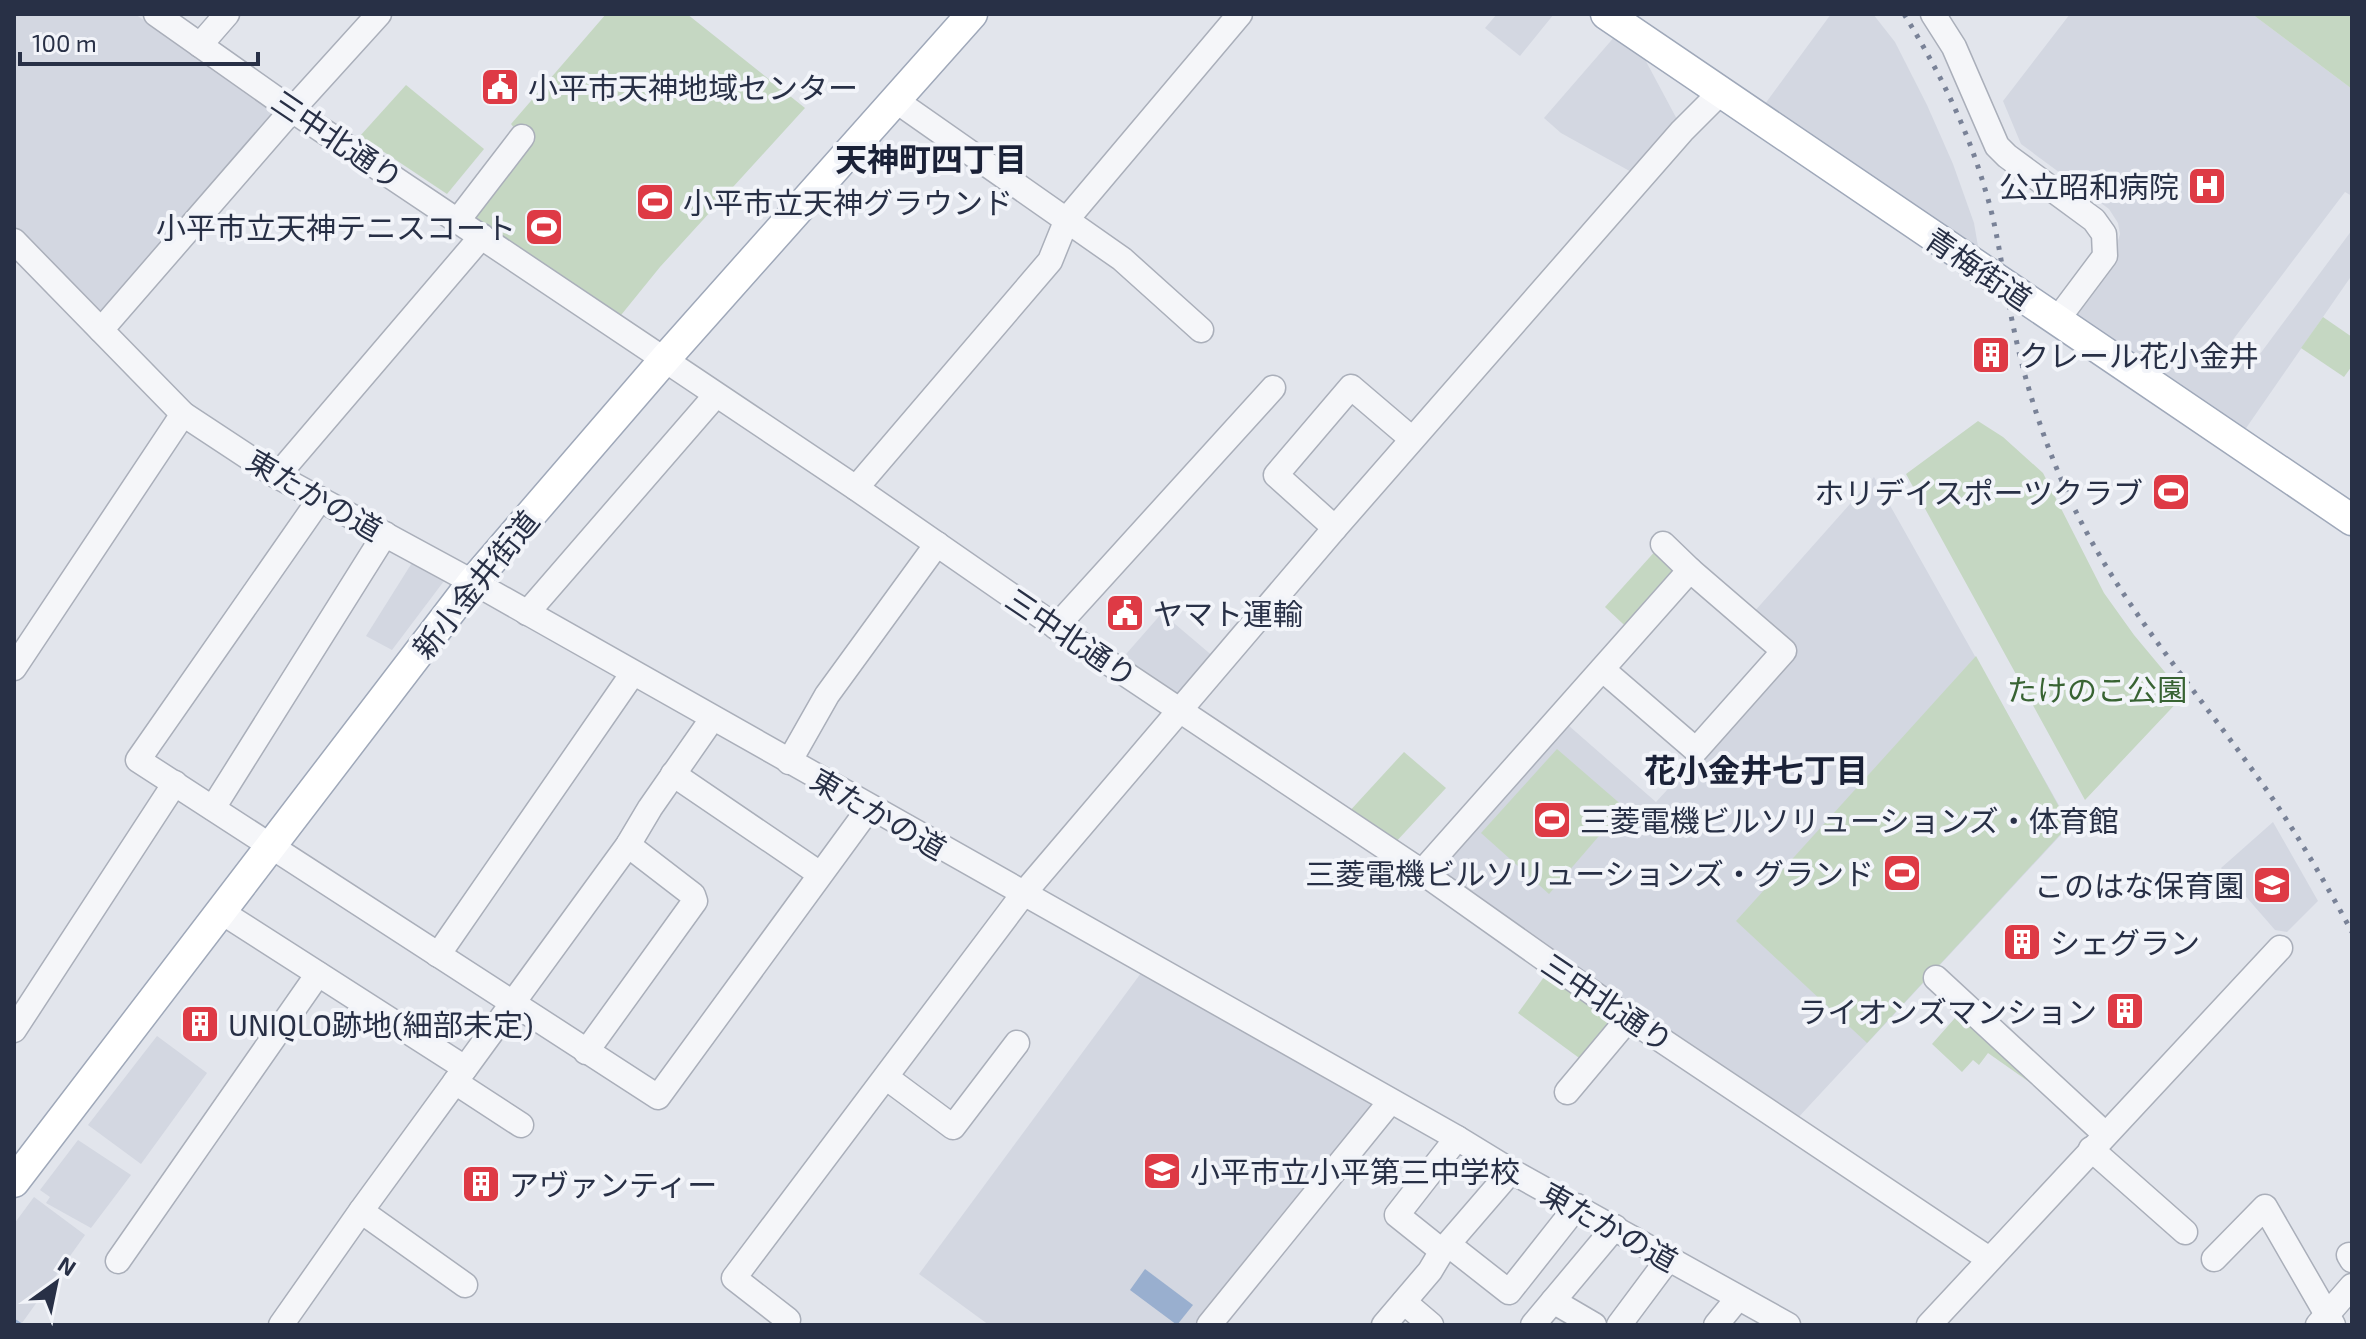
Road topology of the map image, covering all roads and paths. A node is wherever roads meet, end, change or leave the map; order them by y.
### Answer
1 (156, 14) edge
2 (227, 14) edge
3 (379, 14) edge
4 (972, 14) edge
5 (1240, 14) edge
6 (1606, 14) edge
7 (1933, 14) edge
8 (200, 45) junction
9 (1721, 92) junction
10 (895, 100) junction
11 (292, 110) junction
12 (522, 137) dead end
13 (459, 219) junction
14 (1067, 219) junction
15 (482, 236) junction
16 (14, 241) edge
17 (2057, 320) junction
18 (101, 330) junction
19 (1201, 330) dead end
20 (665, 359) junction
21 (1273, 388) dead end
22 (716, 395) junction
23 (183, 414) junction
24 (1412, 439) junction
25 (277, 476) junction
26 (856, 488) junction
27 (320, 499) junction
28 (2352, 520) edge
29 (1335, 528) junction
30 (385, 534) junction
31 (937, 544) junction
32 (1663, 544) dead end
33 (1690, 570) junction
34 (472, 583) junction
35 (527, 613) junction
36 (1056, 627) junction
37 (14, 668) edge
38 (1602, 669) junction
39 (633, 673) junction
40 (1179, 710) junction
41 (712, 719) junction
42 (789, 762) junction
43 (673, 774) junction
44 (175, 783) junction
45 (870, 807) junction
46 (213, 808) junction
47 (270, 845) junction
48 (628, 845) junction
49 (1422, 872) junction
50 (820, 874) junction
51 (1024, 893) junction
52 (220, 911) junction
53 (2280, 948) dead end
54 (438, 955) junction
55 (318, 974) junction
56 (1936, 978) dead end
57 (512, 1004) junction
58 (1629, 1018) junction
59 (14, 1030) edge
60 (1017, 1043) dead end
61 (586, 1052) junction
62 (460, 1075) junction
63 (887, 1078) junction
64 (1567, 1092) dead end
65 (1390, 1102) junction
66 (521, 1125) dead end
67 (1457, 1138) junction
68 (2098, 1141) junction
69 (1511, 1171) junction
70 (14, 1182) edge
71 (1577, 1206) junction
72 (361, 1211) junction
73 (1615, 1227) junction
74 (2185, 1232) dead end
75 (1446, 1248) junction
76 (1669, 1258) junction
77 (1989, 1259) junction
78 (2214, 1259) dead end
79 (118, 1261) dead end
80 (465, 1285) dead end
81 (2352, 1286) edge
82 (1738, 1298) junction
83 (1553, 1301) junction
84 (1404, 1302) junction
85 (2326, 1322) edge
86 (281, 1325) edge
87 (784, 1325) edge
88 (1209, 1325) edge
89 (1384, 1325) edge
90 (1431, 1325) edge
91 (1533, 1325) edge
92 (1594, 1325) edge
93 (1619, 1325) edge
94 (1716, 1325) edge
95 (1788, 1325) edge
96 (1929, 1325) edge

1 - 8 street, 三中北通り
2 - 8 street
3 - 11 street
4 - 10 main road, 新小金井街道
5 - 14 street
6 - 9 main road, 青梅街道
7 - 17 street
8 - 11 street, 三中北通り
9 - 17 main road, 青梅街道
9 - 24 street
10 - 14 street
10 - 20 main road, 新小金井街道
11 - 13 street, 三中北通り
11 - 18 street
12 - 13 street
13 - 15 street, 三中北通り
14 - 19 street
14 - 26 street
15 - 20 street, 三中北通り
15 - 25 street
16 - 18 street, 東たかの道
17 - 28 main road, 青梅街道
18 - 23 street, 東たかの道
20 - 22 street, 三中北通り
20 - 34 main road, 新小金井街道
21 - 36 street
22 - 26 street, 三中北通り
22 - 35 street
23 - 25 street, 東たかの道
23 - 37 street
24 - 29 street
24 - 29 street
25 - 27 street, 東たかの道
26 - 31 street, 三中北通り
27 - 30 street, 東たかの道
27 - 44 street
29 - 40 street
30 - 34 street, 東たかの道
30 - 46 street
31 - 36 street, 三中北通り
31 - 42 street
32 - 33 street
33 - 38 street
33 - 38 street
34 - 35 street, 東たかの道
34 - 47 main road, 新小金井街道
35 - 39 street, 東たかの道
36 - 40 street, 三中北通り
38 - 49 street
39 - 41 street, 東たかの道
39 - 54 street
40 - 49 street, 三中北通り
40 - 51 street
41 - 42 street, 東たかの道
41 - 43 street
42 - 45 street, 東たかの道
43 - 48 street
43 - 50 street
44 - 46 street
44 - 59 street
45 - 50 street
45 - 51 street, 東たかの道
46 - 47 street
47 - 52 main road, 新小金井街道
47 - 54 street
48 - 57 street
48 - 61 street
49 - 58 street, 三中北通り
50 - 61 street
51 - 63 street
51 - 65 street, 東たかの道
52 - 55 street
52 - 70 main road, 新小金井街道
53 - 68 street
54 - 57 street
55 - 62 street
55 - 79 street
56 - 68 street
57 - 61 street
57 - 62 street
58 - 64 street
58 - 77 street, 三中北通り
60 - 63 street
62 - 66 street
62 - 72 street
63 - 87 street
65 - 67 street, 東たかの道
65 - 88 street
67 - 69 street, 東たかの道
67 - 75 street
68 - 74 street
68 - 77 street
69 - 71 street, 東たかの道
69 - 75 street
71 - 73 street, 東たかの道
71 - 75 street
72 - 80 street
72 - 86 street
73 - 76 street, 東たかの道
73 - 83 street
75 - 84 street
76 - 82 street, 東たかの道
76 - 93 street
77 - 96 street
78 - 85 street
81 - 85 street
82 - 94 street
82 - 95 street, 東たかの道
83 - 91 street
83 - 92 street
84 - 89 street
84 - 90 street

